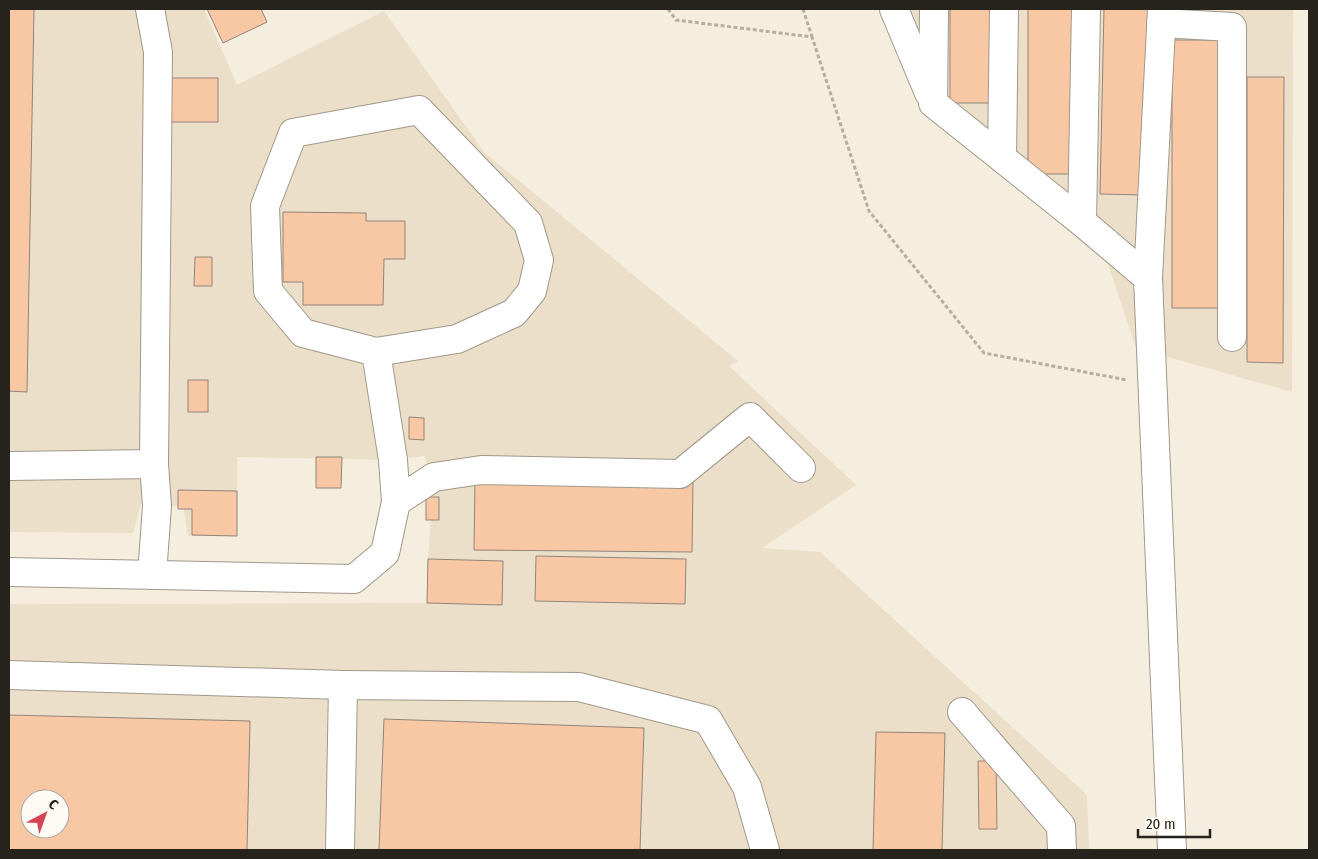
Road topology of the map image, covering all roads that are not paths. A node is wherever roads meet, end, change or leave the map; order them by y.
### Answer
1 (150, 9) edge
2 (894, 9) edge
3 (934, 9) edge
4 (1004, 9) edge
5 (1086, 9) edge
6 (1162, 16) edge
7 (1232, 18) edge
8 (933, 104) junction
9 (1002, 158) junction
10 (1082, 222) junction
11 (1148, 278) junction
12 (1232, 337) dead end
13 (376, 352) junction
14 (154, 464) junction
15 (9, 466) edge
16 (801, 468) dead end
17 (396, 502) junction
18 (9, 572) edge
19 (152, 575) junction
20 (9, 675) edge
21 (343, 685) junction
22 (962, 712) dead end
23 (340, 850) edge
24 (765, 850) edge
25 (1062, 850) edge
26 (1172, 850) edge

1 - 14 lane
2 - 8 lane
3 - 8 lane
4 - 9 lane
5 - 10 lane
6 - 7 lane
6 - 11 lane
7 - 12 lane
8 - 9 lane
9 - 10 lane
10 - 11 lane
11 - 26 lane
13 - 13 lane
13 - 17 lane
14 - 15 lane
14 - 19 lane
16 - 17 lane
17 - 19 lane
18 - 19 lane
20 - 21 lane
21 - 23 lane
21 - 24 lane
22 - 25 lane

